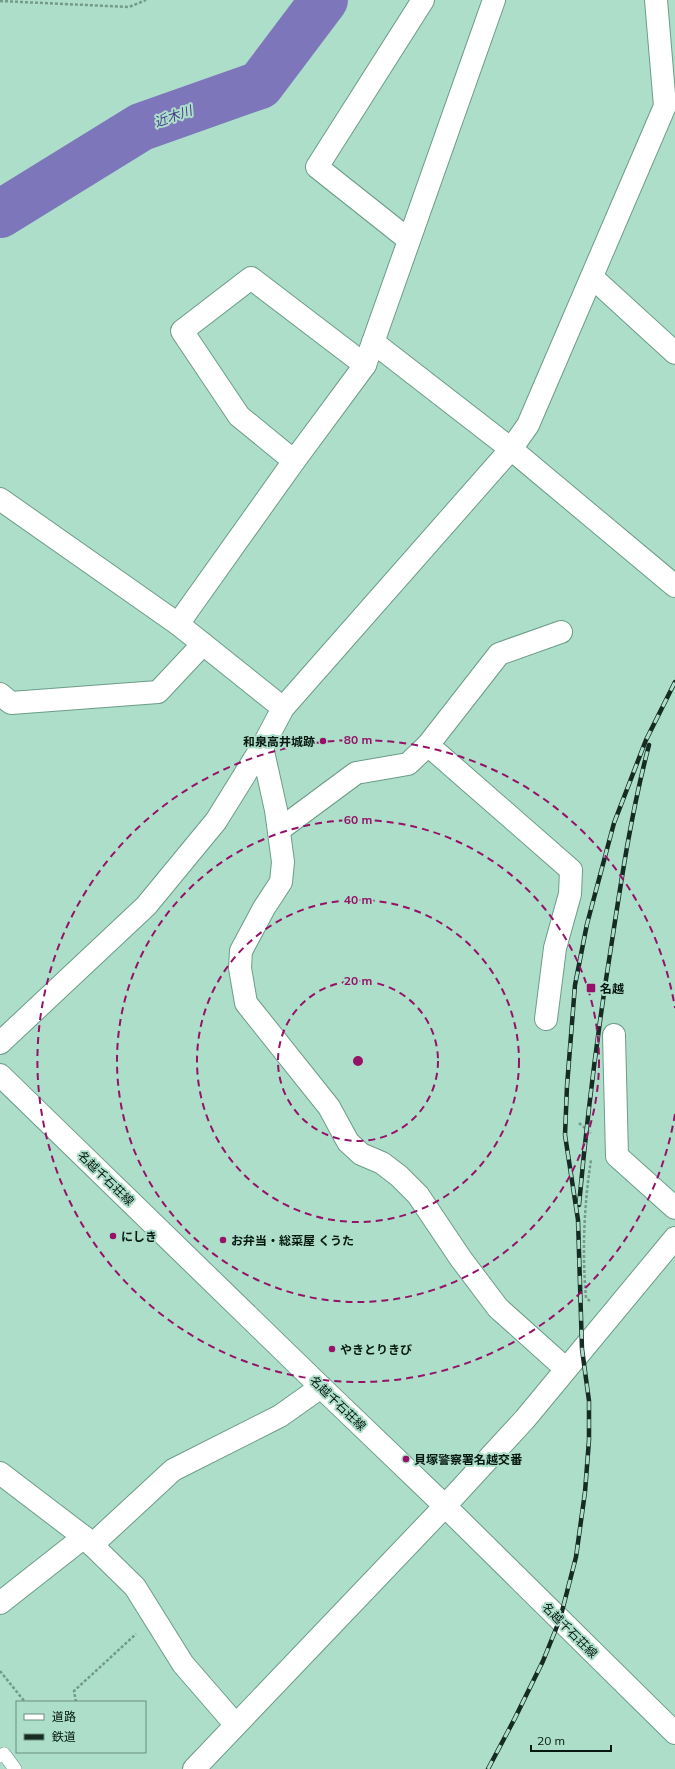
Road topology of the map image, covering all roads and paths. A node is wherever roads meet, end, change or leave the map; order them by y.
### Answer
1 (146, 0) edge
2 (423, 0) edge
3 (494, 0) edge
4 (656, 0) edge
5 (0, 1) edge
6 (670, 112) edge
7 (409, 240) junction
8 (593, 278) junction
9 (373, 342) junction
10 (675, 353) edge
11 (366, 364) junction
12 (511, 449) junction
13 (294, 461) junction
14 (0, 499) edge
15 (675, 586) edge
16 (178, 624) junction
17 (561, 632) dead end
18 (203, 644) junction
19 (0, 694) edge
20 (283, 708) junction
21 (428, 745) junction
22 (262, 747) junction
23 (279, 830) junction
24 (546, 1019) dead end
25 (614, 1035) dead end
26 (0, 1043) edge
27 (2, 1080) edge
28 (579, 1123) dead end
29 (595, 1136) dead end
30 (592, 1152) dead end
31 (675, 1208) edge
32 (675, 1238) edge
33 (608, 1318) junction
34 (566, 1369) junction
35 (320, 1387) junction
36 (0, 1473) edge
37 (446, 1506) junction
38 (88, 1541) junction
39 (0, 1603) edge
40 (154, 1618) junction
41 (0, 1671) edge
42 (24, 1701) edge
43 (76, 1701) edge
44 (235, 1724) junction
45 (675, 1733) edge
46 (0, 1756) edge
47 (15, 1769) edge
48 (194, 1769) edge

1 - 5 path
2 - 7 street
3 - 7 street
4 - 6 street
6 - 8 street
7 - 9 street
8 - 10 street
8 - 12 street
9 - 11 street
9 - 12 street
11 - 13 street
11 - 13 street
12 - 15 street
12 - 20 street
13 - 16 street
14 - 16 street
16 - 18 street
17 - 21 street
18 - 19 street
18 - 20 street
20 - 22 street
21 - 23 street
21 - 24 street
22 - 23 street
22 - 26 street
23 - 34 street
25 - 31 street
27 - 35 street, 名越千石荘線
28 - 29 path
30 - 33 path
32 - 33 street
33 - 34 street
34 - 37 street
35 - 37 street, 名越千石荘線
35 - 38 street
36 - 38 street
37 - 44 street
37 - 45 street, 名越千石荘線
38 - 39 street
38 - 40 street
40 - 43 path
40 - 44 street
41 - 42 path
44 - 48 street
46 - 47 lane

